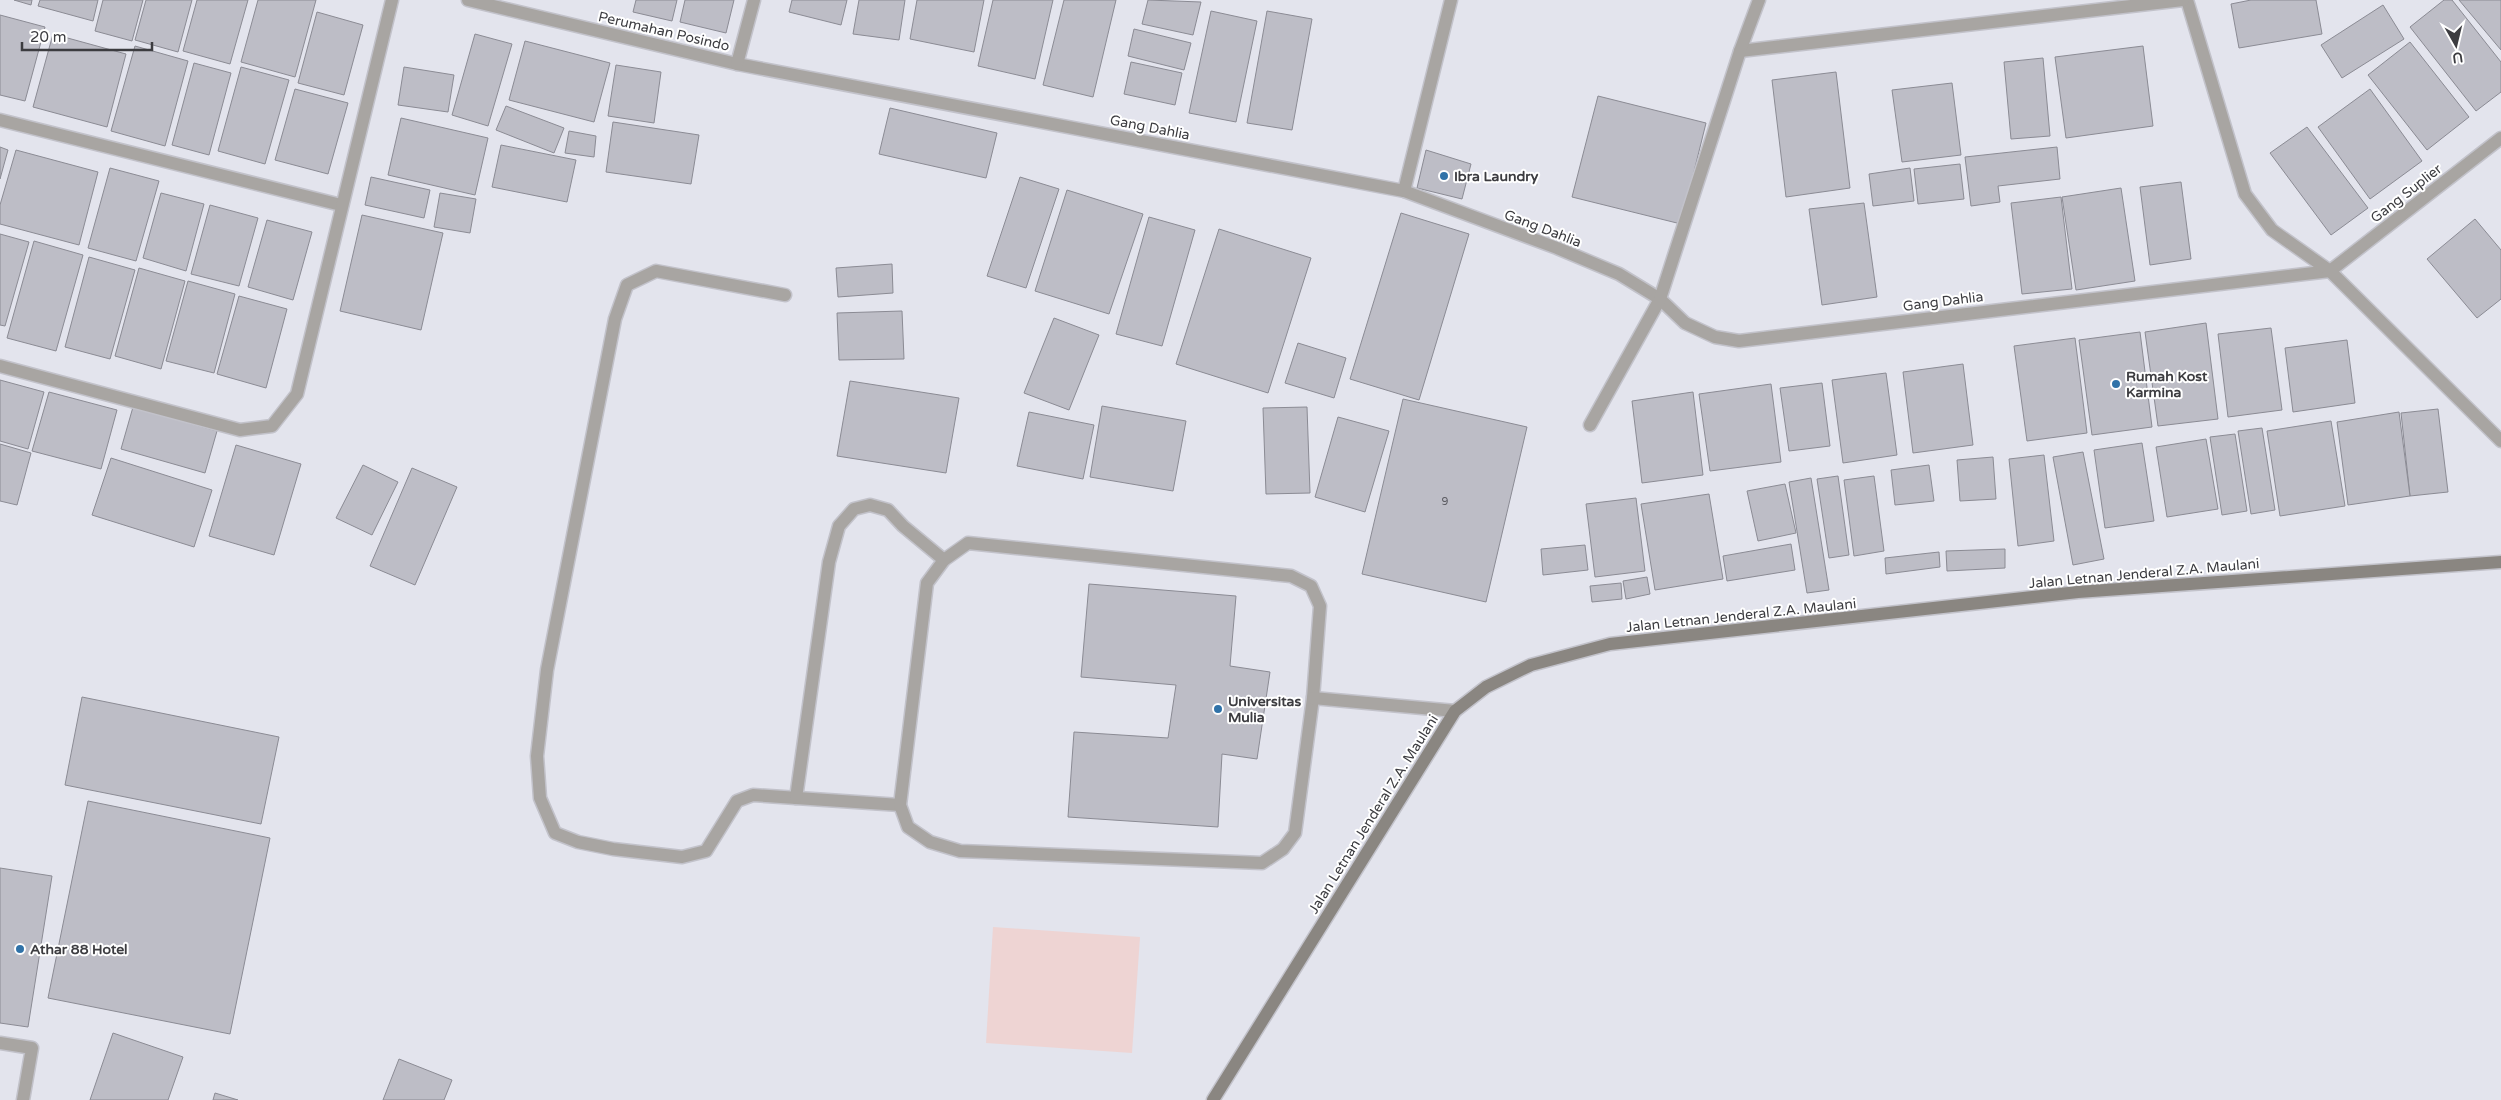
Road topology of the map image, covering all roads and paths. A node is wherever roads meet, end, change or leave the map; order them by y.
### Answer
1 (392, 0) edge
2 (468, 0) edge
3 (754, 0) edge
4 (1451, 0) edge
5 (1759, 0) edge
6 (2183, 0) edge
7 (2187, 0) edge
8 (1740, 52) junction
9 (737, 64) junction
10 (0, 120) edge
11 (2501, 138) edge
12 (1404, 191) junction
13 (341, 205) junction
14 (2330, 271) junction
15 (786, 295) dead end
16 (1660, 299) junction
17 (0, 366) edge
18 (1590, 425) dead end
19 (2501, 441) edge
20 (944, 560) junction
21 (2501, 562) edge
22 (1313, 698) junction
23 (1455, 711) junction
24 (796, 798) junction
25 (900, 805) junction
26 (0, 1043) edge
27 (24, 1100) edge
28 (1213, 1100) edge

1 - 13 street
2 - 9 street, Perumahan Posindo
3 - 9 street
4 - 12 street
5 - 8 street
6 - 8 street
7 - 14 street
8 - 16 street
9 - 12 street, Gang Dahlia
10 - 13 street
11 - 14 street, Gang Suplier
12 - 16 street, Gang Dahlia
13 - 17 street
14 - 16 street, Gang Dahlia
14 - 19 street
15 - 24 street
16 - 18 street
20 - 22 street
20 - 24 street
20 - 25 street
21 - 23 street, Jalan Letnan Jenderal Z.A. Maulani
22 - 23 street
22 - 25 street
23 - 28 street, Jalan Letnan Jenderal Z.A. Maulani
24 - 25 street
26 - 27 street

